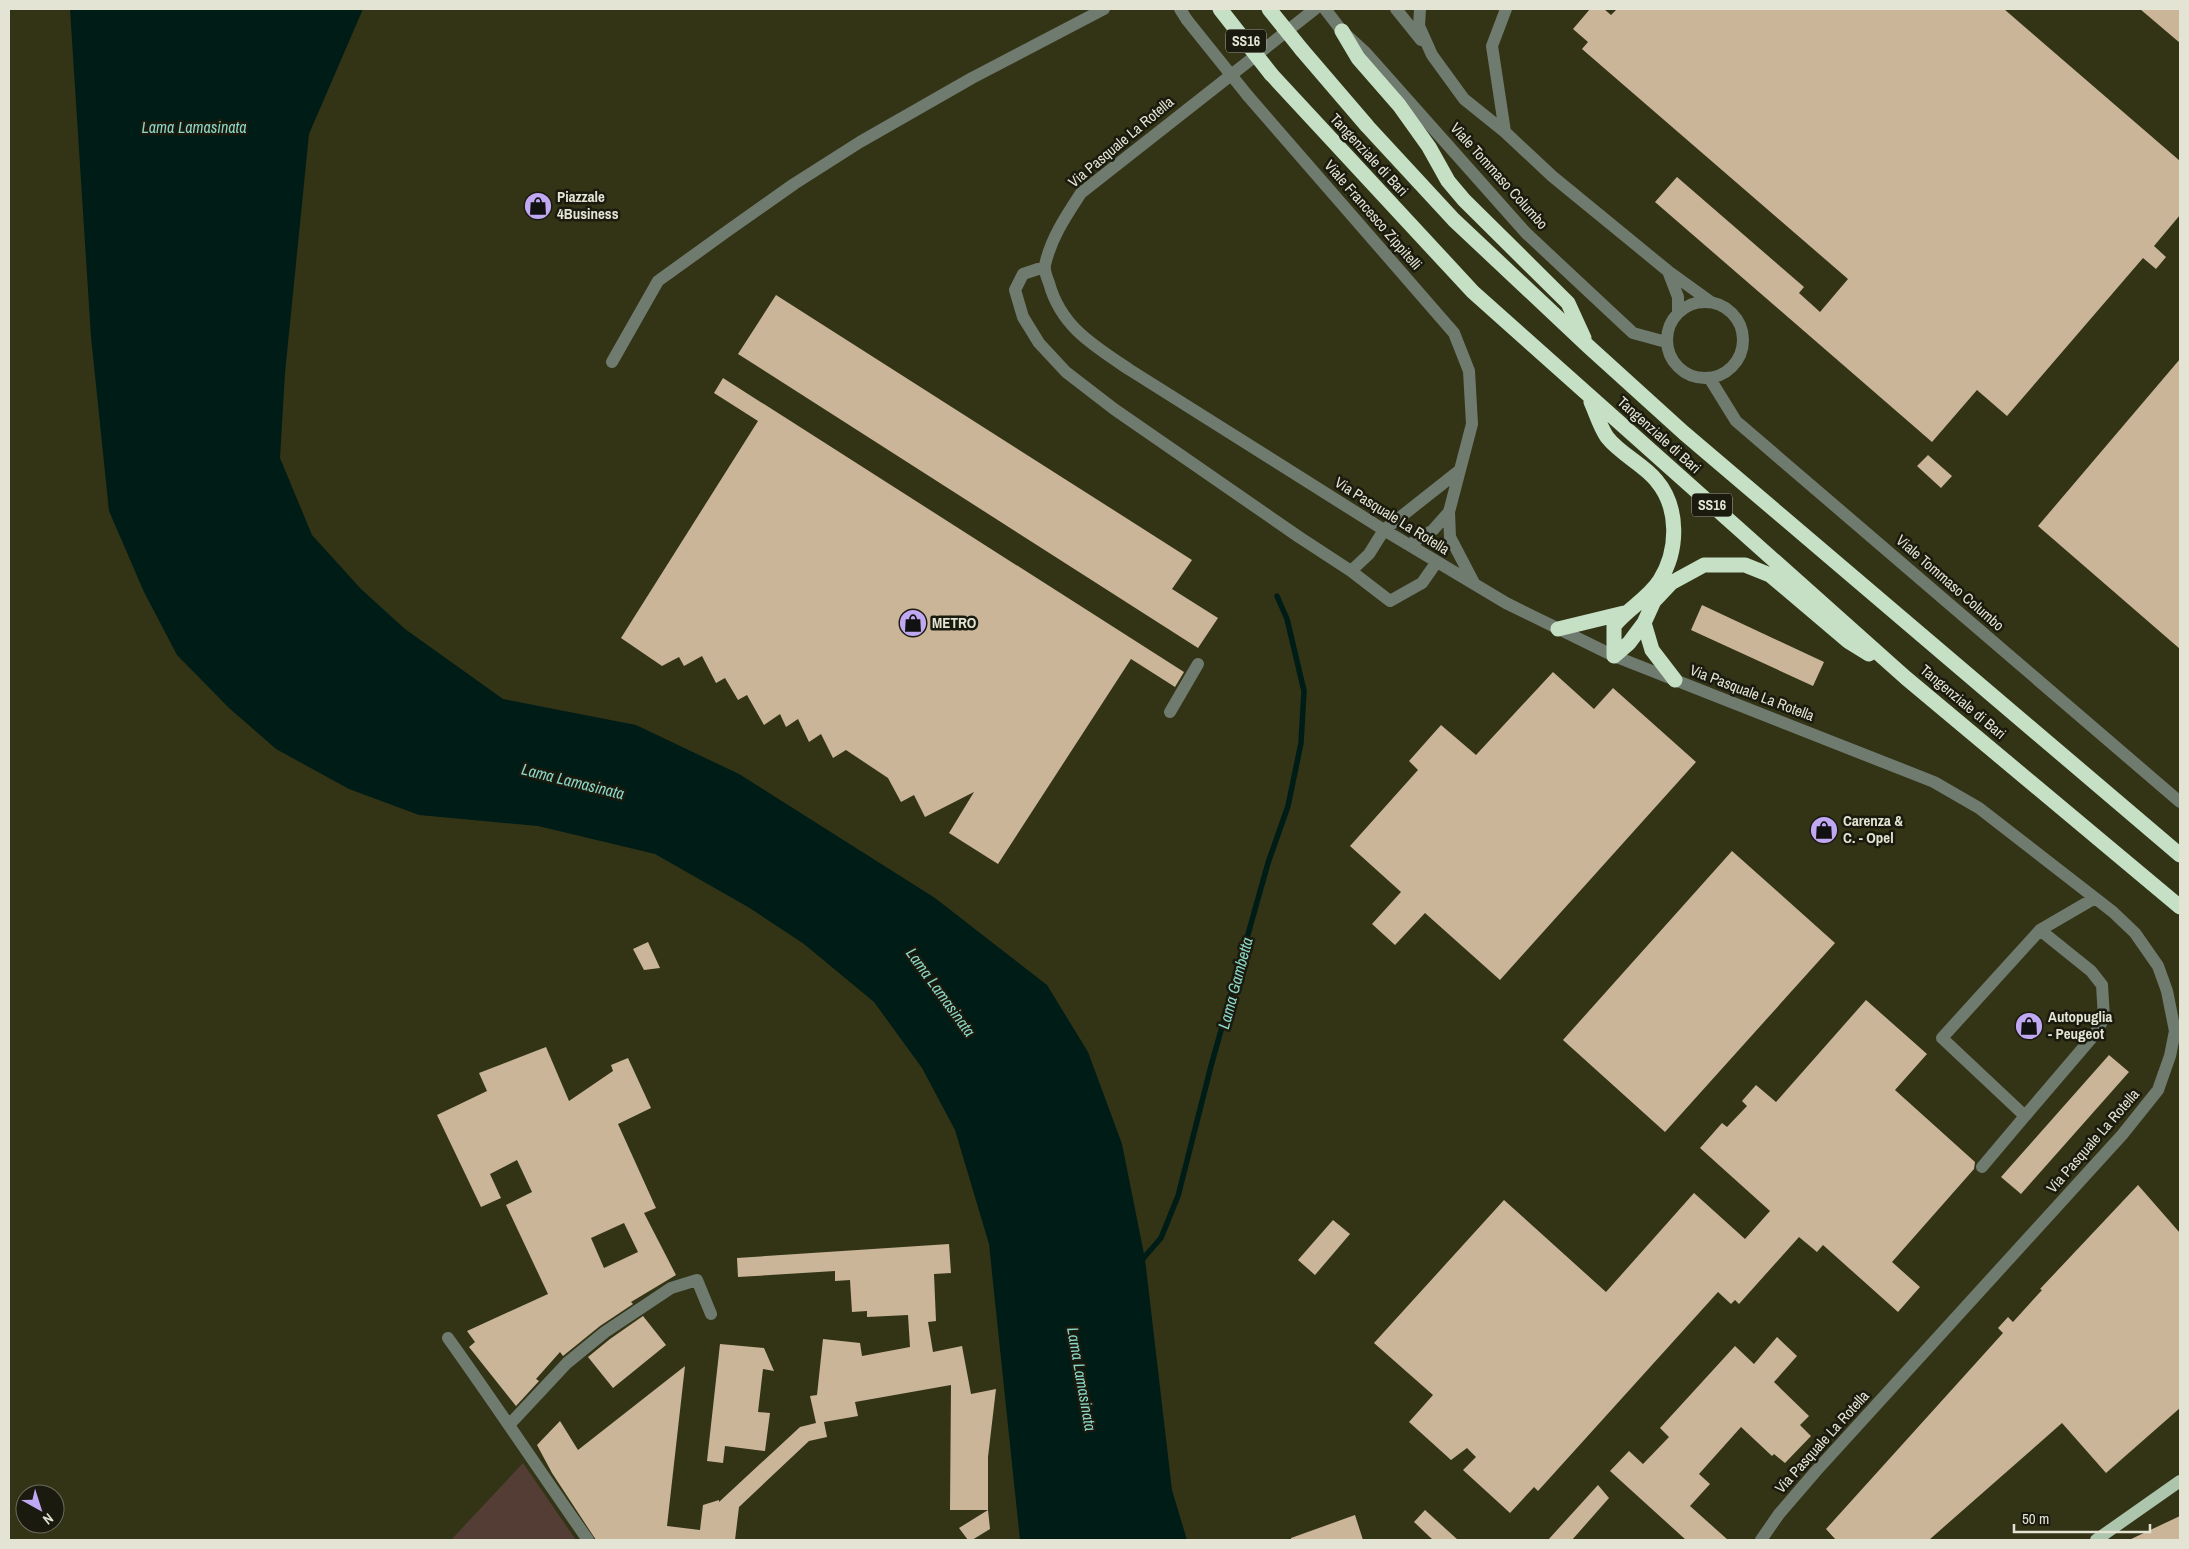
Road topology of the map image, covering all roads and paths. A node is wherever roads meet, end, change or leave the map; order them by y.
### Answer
1 (1104, 9) edge
2 (1180, 9) edge
3 (1220, 9) edge
4 (1269, 9) edge
5 (1315, 9) edge
6 (1325, 9) edge
7 (1396, 9) edge
8 (1420, 9) edge
9 (1502, 11) edge
10 (1342, 31) junction
11 (1432, 55) junction
12 (1505, 132) junction
13 (1044, 267) junction
14 (1668, 271) junction
15 (1712, 302) junction
16 (1678, 313) junction
17 (1666, 342) junction
18 (1588, 346) junction
19 (612, 362) dead end
20 (1710, 379) junction
21 (1589, 396) junction
22 (1460, 470) junction
23 (1449, 512) junction
24 (1384, 530) junction
25 (1409, 545) junction
26 (1436, 563) junction
27 (1351, 571) junction
28 (1474, 583) junction
29 (1624, 613) junction
30 (1644, 623) junction
31 (1558, 629) junction
32 (1614, 656) junction
33 (1198, 664) dead end
34 (1906, 678) junction
35 (1675, 680) junction
36 (1170, 712) dead end
37 (2180, 802) edge
38 (2180, 855) edge
39 (2095, 898) junction
40 (2180, 907) edge
41 (2040, 930) junction
42 (2025, 1116) junction
43 (1982, 1167) dead end
44 (711, 1314) dead end
45 (448, 1338) dead end
46 (510, 1424) junction
47 (2180, 1481) edge
48 (588, 1540) edge
49 (1761, 1540) edge
50 (2096, 1540) edge

1 - 19 street
2 - 22 street, Viale Francesco Zippitelli, bridge
3 - 21 highway, Tangenziale di Bari / SS16, bridge
4 - 18 highway, Tangenziale di Bari / SS16, bridge
5 - 13 street, Via Pasquale La Rotella
6 - 10 street, Viale Tommaso Columbo
7 - 11 street
8 - 11 street
9 - 12 street
10 - 17 street, Viale Tommaso Columbo
10 - 18 highway
11 - 12 street
12 - 14 street
13 - 24 street, Via Pasquale La Rotella
13 - 27 street
14 - 15 street
14 - 16 street
15 - 16 street
15 - 20 street
16 - 17 street
17 - 20 street
18 - 38 highway, Tangenziale di Bari / SS16
20 - 37 street, Viale Tommaso Columbo
21 - 29 highway
21 - 34 highway, Tangenziale di Bari / SS16
22 - 23 street, Viale Francesco Zippitelli
22 - 24 street
23 - 25 street
23 - 28 street
24 - 25 street, Via Pasquale La Rotella
24 - 27 street
25 - 26 street, Via Pasquale La Rotella
26 - 27 street
26 - 28 street, Via Pasquale La Rotella
28 - 31 street, Via Pasquale La Rotella
29 - 31 highway
29 - 32 highway
30 - 32 highway
30 - 34 highway
30 - 35 highway
31 - 32 street, Via Pasquale La Rotella
32 - 35 street, Via Pasquale La Rotella
33 - 36 street
34 - 40 highway, Tangenziale di Bari / SS16
35 - 39 street, Via Pasquale La Rotella
39 - 41 street
39 - 49 street, Via Pasquale La Rotella
41 - 42 street
41 - 42 street
42 - 43 street
44 - 46 street
45 - 46 street
46 - 48 street
47 - 50 main road

